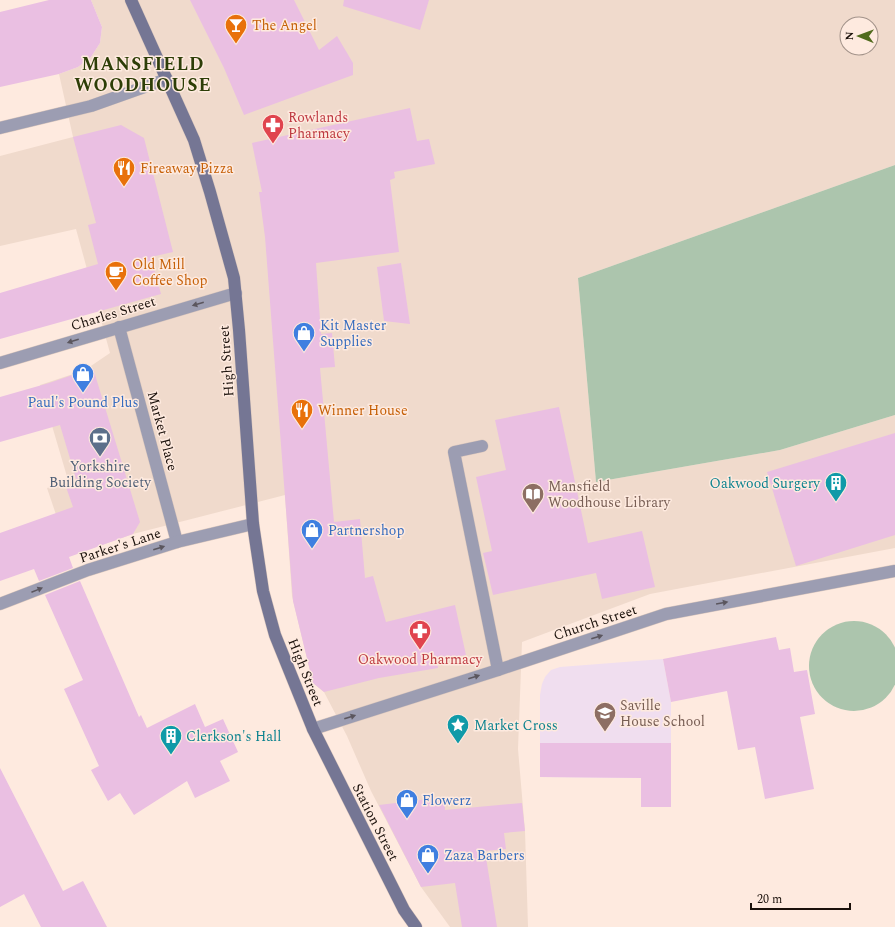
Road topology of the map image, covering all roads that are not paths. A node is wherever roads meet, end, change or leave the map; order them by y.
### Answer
1 (131, 0) edge
2 (167, 79) junction
3 (0, 128) edge
4 (236, 293) junction
5 (119, 327) junction
6 (0, 363) edge
7 (482, 446) dead end
8 (253, 524) junction
9 (177, 542) junction
10 (895, 572) edge
11 (0, 604) edge
12 (498, 670) junction
13 (312, 729) junction
14 (416, 927) edge

1 - 2 street, High Street
2 - 3 street
2 - 4 street, High Street
4 -> 5 street, Charles Street
4 - 8 street, High Street
5 -> 6 street, Charles Street
5 - 9 street, Market Place
7 - 12 street
8 - 9 street, Parker's Lane
8 - 13 street, High Street
11 -> 9 street, Parker's Lane
12 -> 10 street, Church Street
13 -> 12 street, Church Street
13 - 14 street, Station Street

